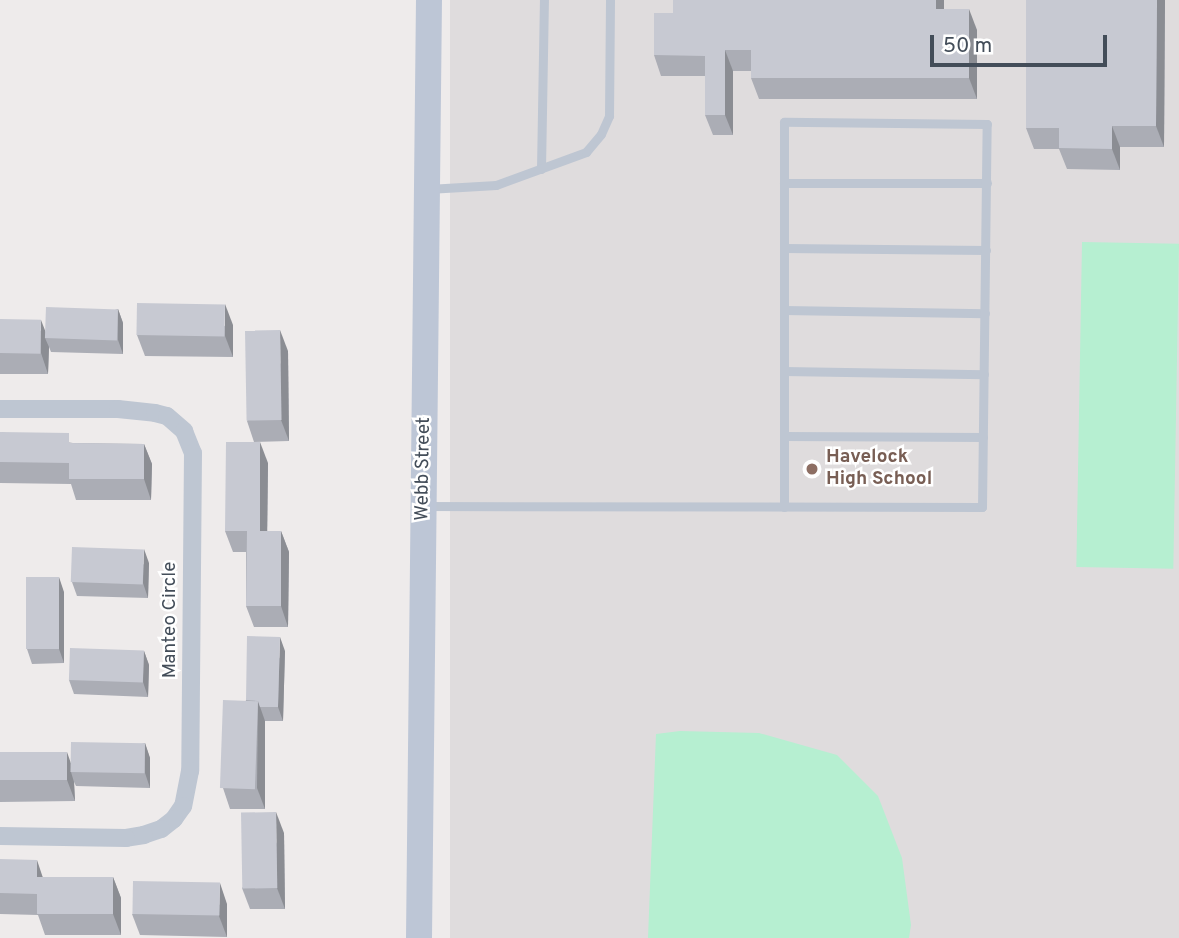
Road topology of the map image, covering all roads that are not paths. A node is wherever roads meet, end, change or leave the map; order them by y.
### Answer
1 (429, 0) edge
2 (544, 0) edge
3 (610, 0) edge
4 (541, 169) junction
5 (987, 183) junction
6 (785, 184) junction
7 (426, 189) junction
8 (785, 248) junction
9 (986, 250) junction
10 (785, 310) junction
11 (985, 313) junction
12 (785, 371) junction
13 (984, 374) junction
14 (0, 409) edge
15 (785, 436) junction
16 (983, 437) junction
17 (423, 506) junction
18 (785, 507) junction
19 (0, 836) edge
20 (419, 938) edge

1 - 7 street, Webb Street
2 - 4 lane
3 - 4 lane
4 - 7 lane
5 - 6 lane
5 - 6 lane
5 - 9 lane
6 - 8 lane
7 - 17 street, Webb Street
8 - 9 lane
8 - 10 lane
9 - 11 lane
10 - 11 lane
10 - 12 lane
11 - 13 lane
12 - 13 lane
12 - 15 lane
13 - 16 lane
14 - 19 street, Manteo Circle
15 - 16 lane
15 - 18 lane
16 - 18 lane
17 - 18 lane
17 - 20 street, Webb Street

